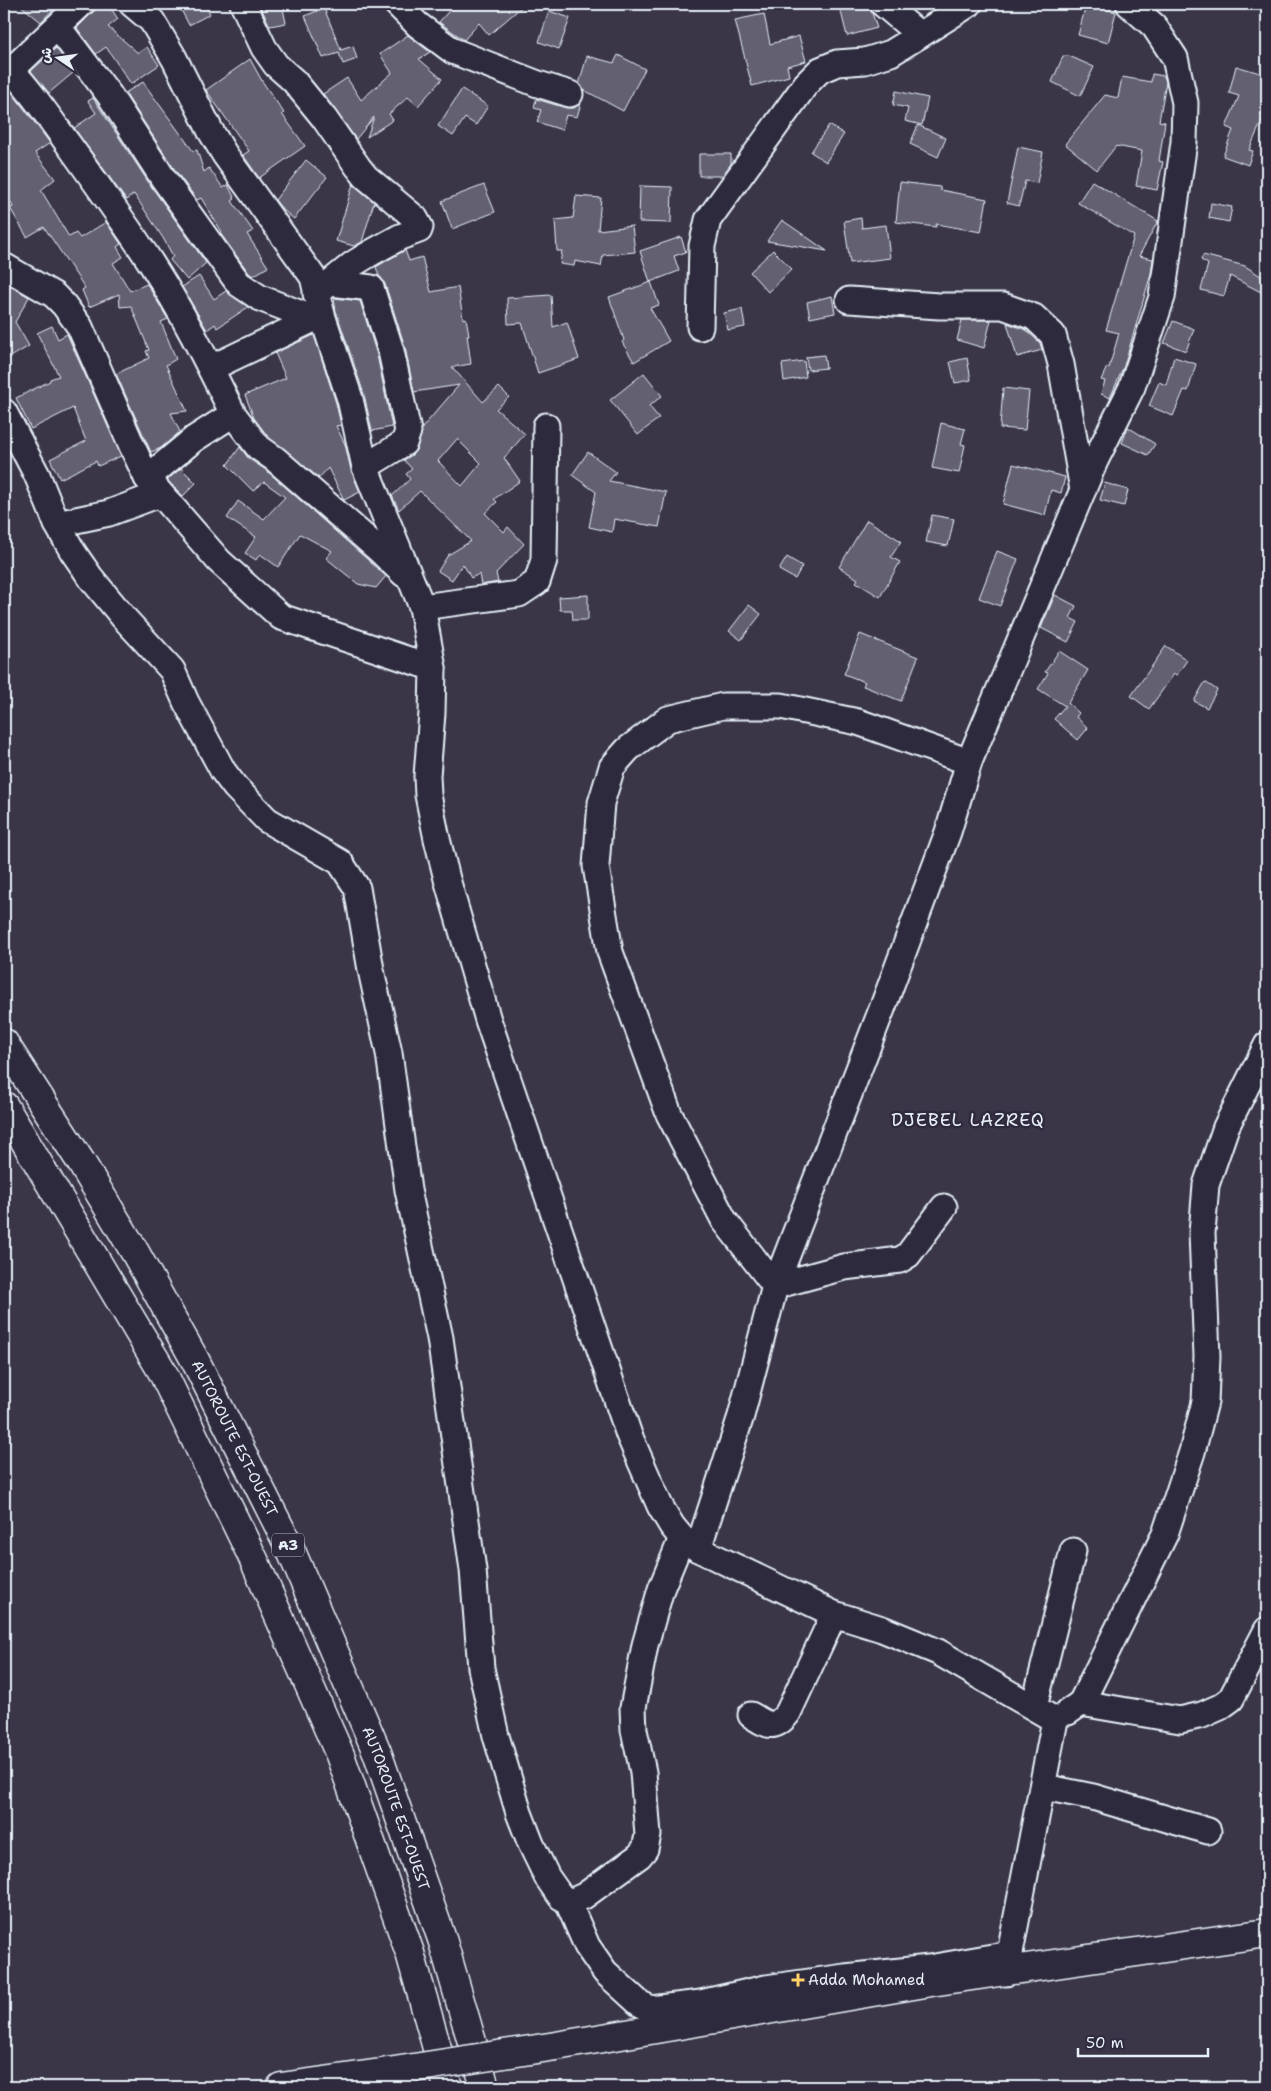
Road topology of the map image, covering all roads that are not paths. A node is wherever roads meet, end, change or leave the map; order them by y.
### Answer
1 (81, 4) edge
2 (132, 4) edge
3 (243, 4) edge
4 (397, 4) edge
5 (883, 4) edge
6 (969, 4) edge
7 (1129, 4) edge
8 (58, 27) junction
9 (920, 35) junction
10 (9, 65) edge
11 (570, 94) dead end
12 (4, 266) edge
13 (849, 300) dead end
14 (321, 302) junction
15 (700, 328) dead end
16 (211, 368) junction
17 (4, 412) edge
18 (233, 414) junction
19 (546, 426) dead end
20 (365, 468) junction
21 (154, 486) junction
22 (1083, 490) junction
23 (57, 524) junction
24 (411, 581) junction
25 (422, 607) junction
26 (433, 668) junction
27 (969, 762) junction
28 (4, 1043) edge
29 (1267, 1045) edge
30 (4, 1106) edge
31 (944, 1207) dead end
32 (775, 1286) junction
33 (690, 1543) junction
34 (1073, 1550) dead end
35 (834, 1614) junction
36 (1267, 1630) edge
37 (1080, 1703) junction
38 (1034, 1707) junction
39 (751, 1715) dead end
40 (1056, 1720) junction
41 (1044, 1787) junction
42 (1208, 1831) dead end
43 (567, 1900) junction
44 (1267, 1933) edge
45 (1008, 1964) junction
46 (281, 2087) edge
47 (448, 2087) edge
48 (485, 2087) edge

1 - 8 street
2 - 14 street
3 - 14 street
4 - 11 street
5 - 9 street
6 - 9 street
7 - 22 street
8 - 10 street
8 - 14 street
9 - 15 street
10 - 16 street
12 - 21 street
13 - 22 street
14 - 16 street
14 - 20 street
14 - 20 street
16 - 18 street
17 - 23 street
18 - 21 street
18 - 24 street
19 - 25 street
20 - 24 street
21 - 23 street
21 - 26 street
22 - 27 street
23 - 43 street
24 - 25 street
25 - 26 street
26 - 33 street
27 - 32 street
27 - 32 street
28 - 48 main road, AUTOROUTE EST-OUEST / A3
29 - 37 street
30 - 47 main road, A3
31 - 32 street
32 - 33 street
33 - 35 street
33 - 43 street
34 - 38 street
35 - 38 street
35 - 39 street
36 - 37 street
37 - 40 street
38 - 40 street
40 - 41 street
41 - 42 street
41 - 45 street
43 - 45 street
44 - 45 main road
45 - 46 main road, bridge

